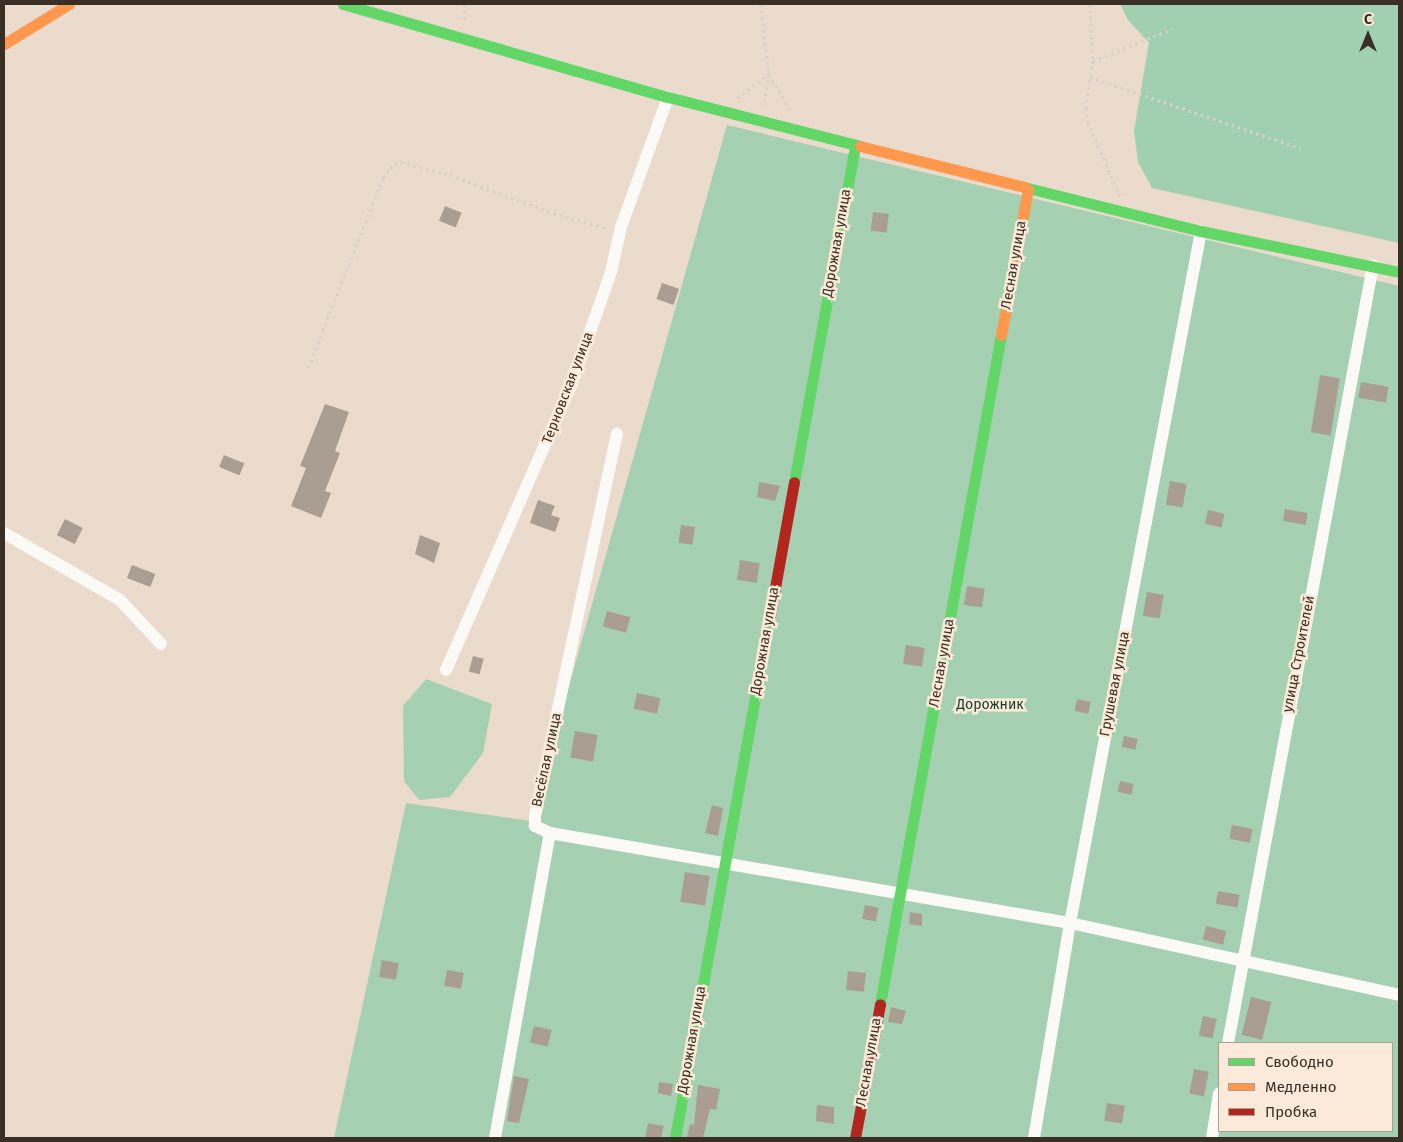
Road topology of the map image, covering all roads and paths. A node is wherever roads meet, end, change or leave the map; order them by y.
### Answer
1 (69, 4) edge
2 (343, 4) edge
3 (761, 4) edge
4 (1090, 4) edge
5 (1172, 29) dead end
6 (4, 44) edge
7 (1093, 61) junction
8 (769, 74) junction
9 (1090, 77) junction
10 (668, 97) junction
11 (722, 110) junction
12 (761, 120) junction
13 (802, 131) junction
14 (855, 145) junction
15 (1300, 148) dead end
16 (1028, 188) junction
17 (1127, 213) junction
18 (621, 227) junction
19 (1201, 231) junction
20 (1373, 265) junction
21 (1399, 272) edge
22 (308, 368) dead end
23 (617, 434) dead end
24 (4, 533) edge
25 (161, 644) dead end
26 (446, 670) dead end
27 (550, 833) junction
28 (724, 863) junction
29 (899, 896) junction
30 (1070, 923) junction
31 (1242, 960) junction
32 (1399, 995) edge
33 (1228, 1042) edge
34 (1218, 1100) edge
35 (496, 1138) edge
36 (675, 1138) edge
37 (855, 1138) edge
38 (1034, 1138) edge
39 (1212, 1138) edge

1 - 6 street
2 - 10 street
3 - 8 path
4 - 7 path
5 - 7 path
7 - 9 path
8 - 11 path
8 - 12 path
8 - 13 path
9 - 15 path
9 - 17 path
10 - 11 street
10 - 18 street, Терновская улица
11 - 12 street
12 - 13 street
13 - 14 street
14 - 16 street
14 - 28 street, Дорожная улица
16 - 17 street
16 - 29 street, Лесная улица
17 - 19 street
18 - 22 path
18 - 26 street, Терновская улица
19 - 20 street
19 - 30 street, Грушевая улица
20 - 21 street
20 - 31 street, улица Строителей
23 - 27 street, Весёлая улица
24 - 25 street
27 - 28 street
27 - 35 street
28 - 29 street
28 - 36 street, Дорожная улица
29 - 30 street
29 - 37 street, Лесная улица
30 - 31 street
30 - 38 street, Грушевая улица
31 - 32 street
31 - 33 street, улица Строителей
34 - 39 street

